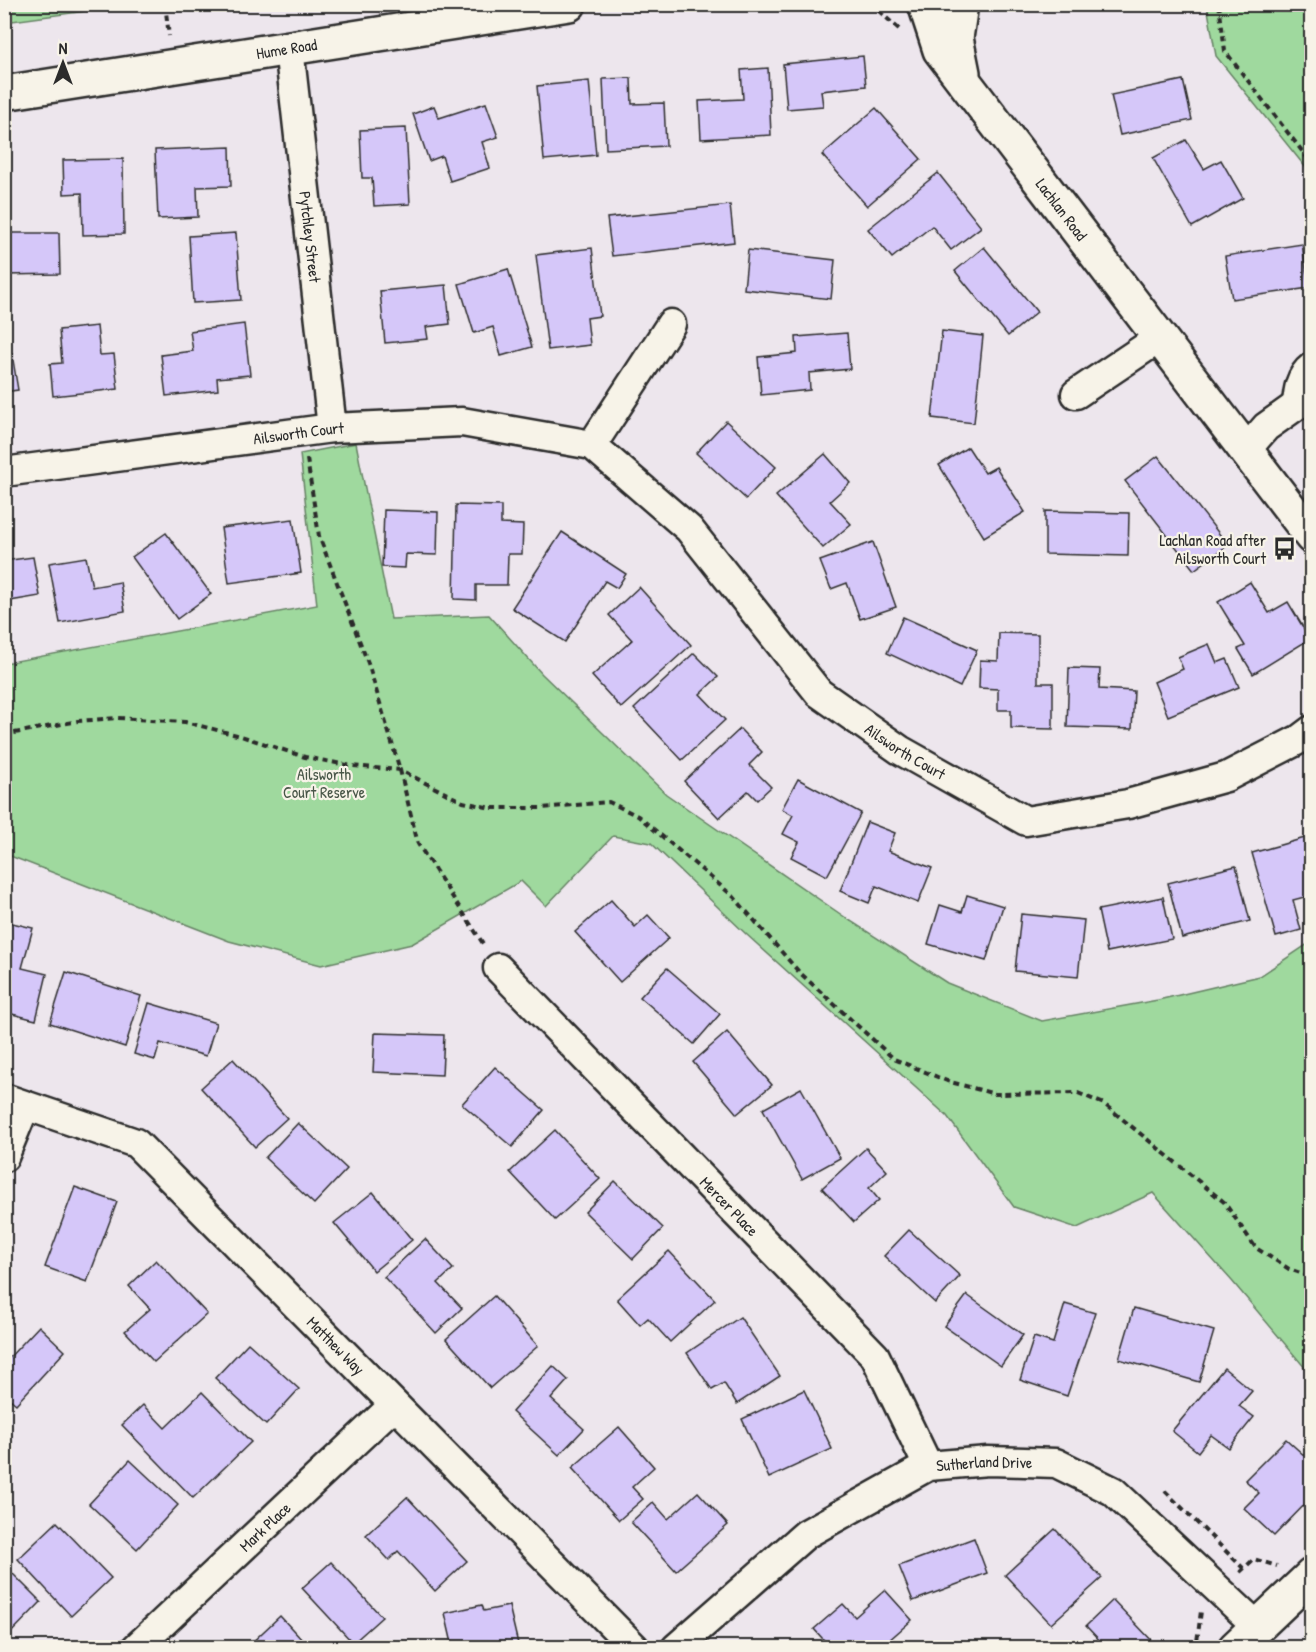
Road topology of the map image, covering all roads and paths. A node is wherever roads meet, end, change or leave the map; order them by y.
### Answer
1 (165, 4) edge
2 (569, 4) edge
3 (925, 4) edge
4 (961, 4) edge
5 (1219, 4) edge
6 (170, 42) dead end
7 (289, 48) junction
8 (964, 81) junction
9 (4, 93) edge
10 (1311, 164) edge
11 (671, 324) dead end
12 (1161, 337) junction
13 (1311, 367) edge
14 (1077, 394) dead end
15 (1304, 409) edge
16 (332, 428) junction
17 (301, 431) junction
18 (592, 445) junction
19 (1246, 450) junction
20 (4, 472) edge
21 (1311, 537) edge
22 (1311, 730) edge
23 (4, 735) edge
24 (400, 770) junction
25 (498, 968) joint
26 (14, 1102) edge
27 (4, 1157) edge
28 (1311, 1277) edge
29 (394, 1405) junction
30 (928, 1466) junction
31 (1165, 1491) dead end
32 (1243, 1568) junction
33 (1297, 1572) edge
34 (1220, 1592) junction
35 (1246, 1637) edge
36 (136, 1647) edge
37 (635, 1647) edge
38 (676, 1647) edge

1 - 6 path
2 - 7 street, Hume Road
3 - 8 street, Lachlan Road
4 - 8 street, Lachlan Road
5 - 10 path
7 - 9 street, Hume Road
7 - 16 street, Pytchley Street
8 - 12 street, Lachlan Road
11 - 18 street
12 - 14 street
12 - 19 street, Lachlan Road
13 - 15 street
15 - 19 street
16 - 17 street, Ailsworth Court
16 - 18 street, Ailsworth Court
17 - 20 street, Ailsworth Court
17 - 24 path
18 - 22 street, Ailsworth Court
19 - 21 street, Lachlan Road
23 - 24 path
24 - 25 path
24 - 28 path
25 - 30 street, Mercer Place
26 - 27 street
26 - 29 street, Matthew Way
29 - 36 street, Mark Place
29 - 37 street, Matthew Way
30 - 34 street, Sutherland Drive
30 - 38 street, Sutherland Drive
31 - 32 path
32 - 33 path
32 - 34 path
33 - 35 street
34 - 35 street, Sutherland Drive

